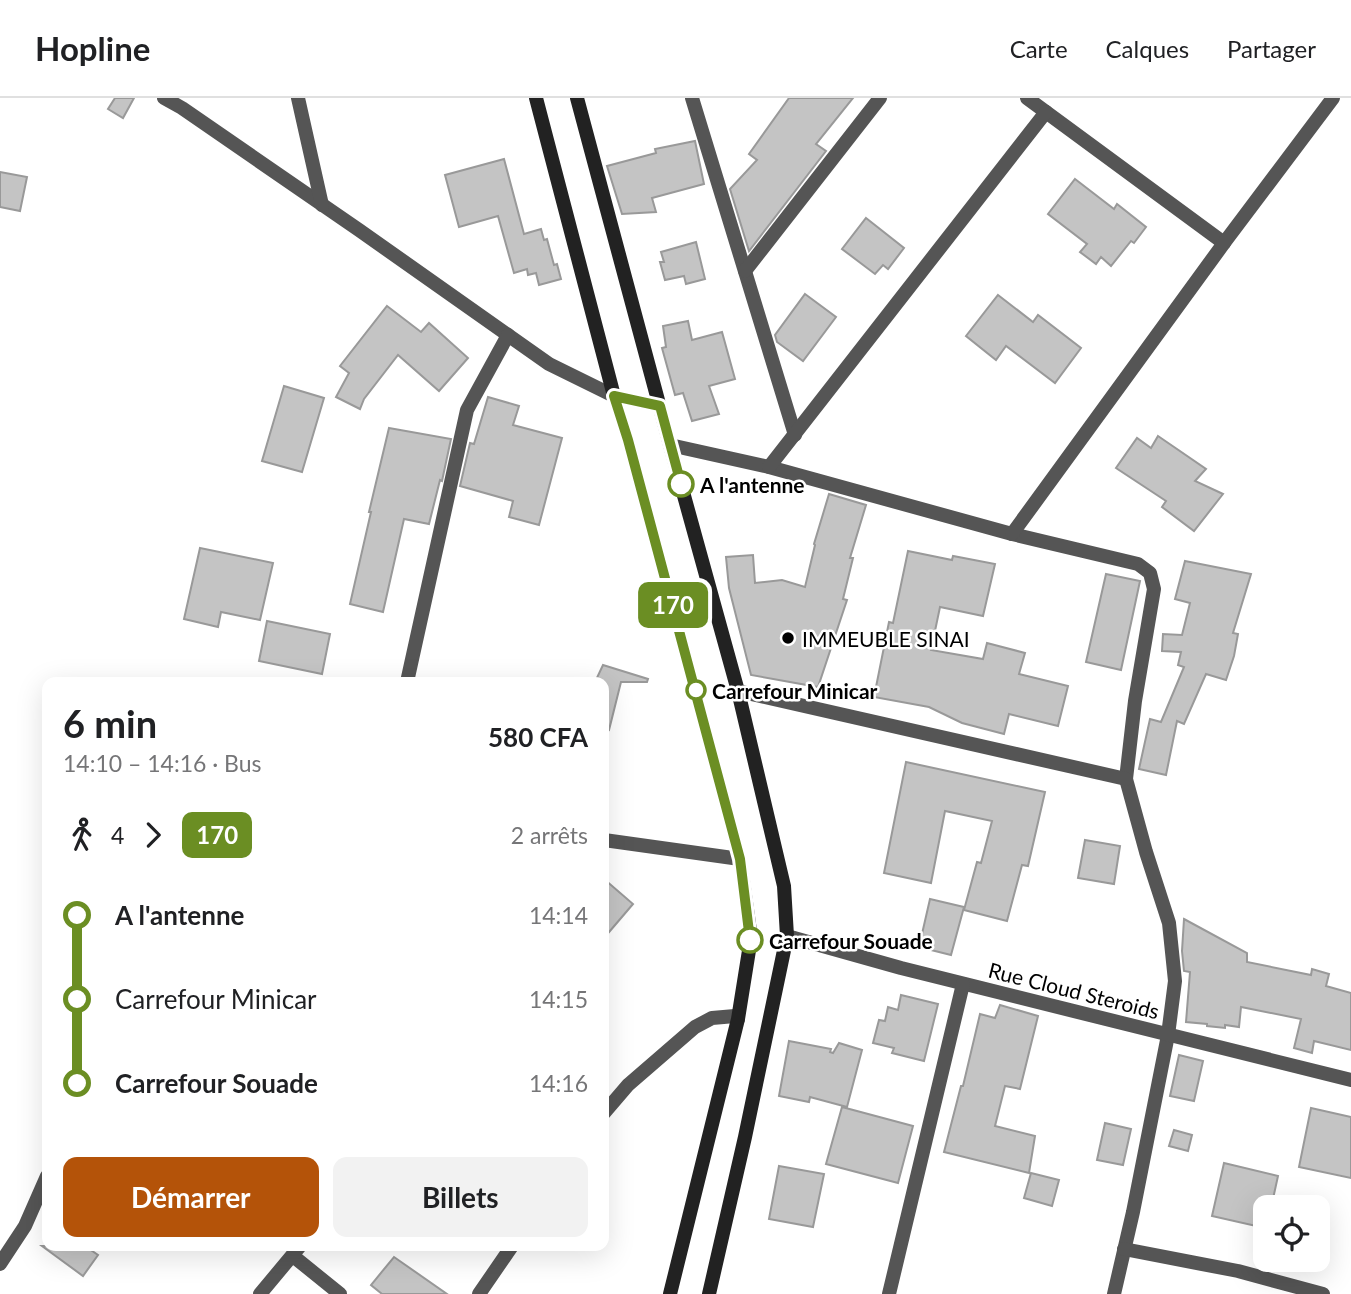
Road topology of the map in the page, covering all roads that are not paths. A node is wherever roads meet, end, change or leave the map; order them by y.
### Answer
1 (164, 98) edge
2 (298, 98) edge
3 (536, 98) edge
4 (577, 98) edge
5 (692, 98) edge
6 (880, 98) edge
7 (1027, 98) edge
8 (1333, 98) edge
9 (1046, 112) junction
10 (321, 205) junction
11 (1224, 243) junction
12 (745, 271) junction
13 (508, 335) junction
14 (614, 396) junction
15 (660, 406) junction
16 (795, 435) junction
17 (670, 445) junction
18 (769, 467) junction
19 (1012, 534) junction
20 (408, 677) edge
21 (738, 691) junction
22 (1126, 779) junction
23 (609, 841) edge
24 (740, 859) junction
25 (787, 936) junction
26 (963, 984) junction
27 (738, 1019) junction
28 (1168, 1035) junction
29 (1351, 1080) edge
30 (609, 1107) edge
31 (42, 1187) edge
32 (1124, 1249) junction
33 (297, 1251) edge
34 (509, 1251) edge
35 (0, 1265) edge
36 (260, 1294) edge
37 (340, 1294) edge
38 (479, 1294) edge
39 (670, 1294) edge
40 (709, 1294) edge
41 (888, 1294) edge
42 (1114, 1294) edge
43 (1323, 1294) edge

1 - 10 street
2 - 10 street
3 - 14 main road
4 - 15 main road
5 - 12 street
6 - 12 street
7 - 9 street
8 - 11 street
9 - 11 street
9 - 16 street
10 - 13 street
11 - 19 street
12 - 16 street
13 - 14 street
13 - 20 street
14 - 15 street
14 - 24 main road
15 - 17 main road
16 - 18 street
17 - 18 street
17 - 21 main road
18 - 19 street
19 - 22 street
21 - 22 street
21 - 25 main road
22 - 28 street
23 - 24 street
24 - 27 main road
25 - 26 street, Rue Cloud Steroids
25 - 40 main road
26 - 28 street, Rue Cloud Steroids
26 - 41 street
27 - 30 street
27 - 39 main road
28 - 29 street, Rue Cloud Steroids
28 - 32 street
31 - 35 street
32 - 42 street
32 - 43 street
33 - 36 street
33 - 37 street
34 - 38 street

